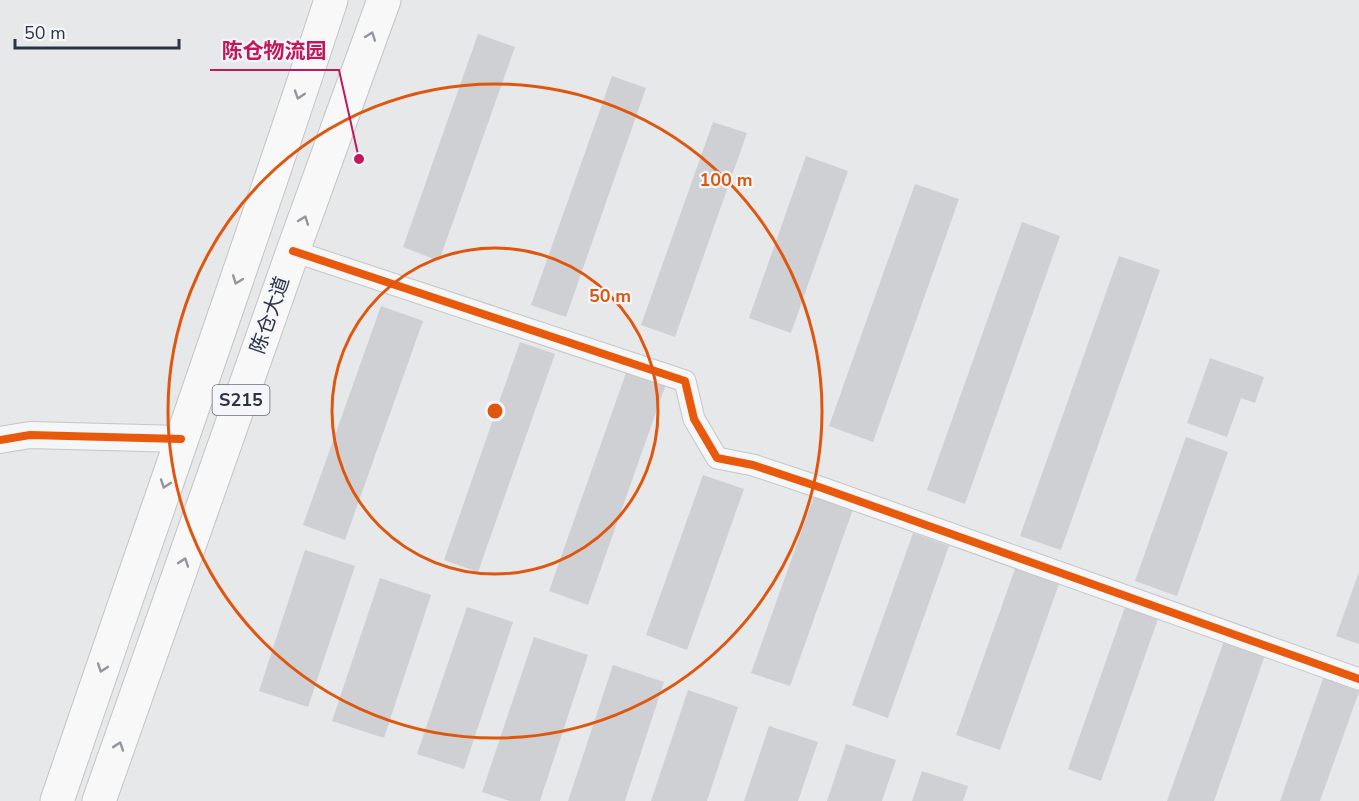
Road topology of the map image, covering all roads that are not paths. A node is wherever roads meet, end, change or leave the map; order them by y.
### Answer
1 (331, 0) edge
2 (384, 0) edge
3 (293, 251) junction
4 (181, 439) junction
5 (0, 440) edge
6 (1359, 679) edge
7 (57, 801) edge
8 (99, 801) edge

1 -> 4 main road
3 -> 2 main road, 陈仓大道 / S215
3 - 6 street
8 -> 3 main road, 陈仓大道 / S215
4 - 5 street
4 -> 7 main road

